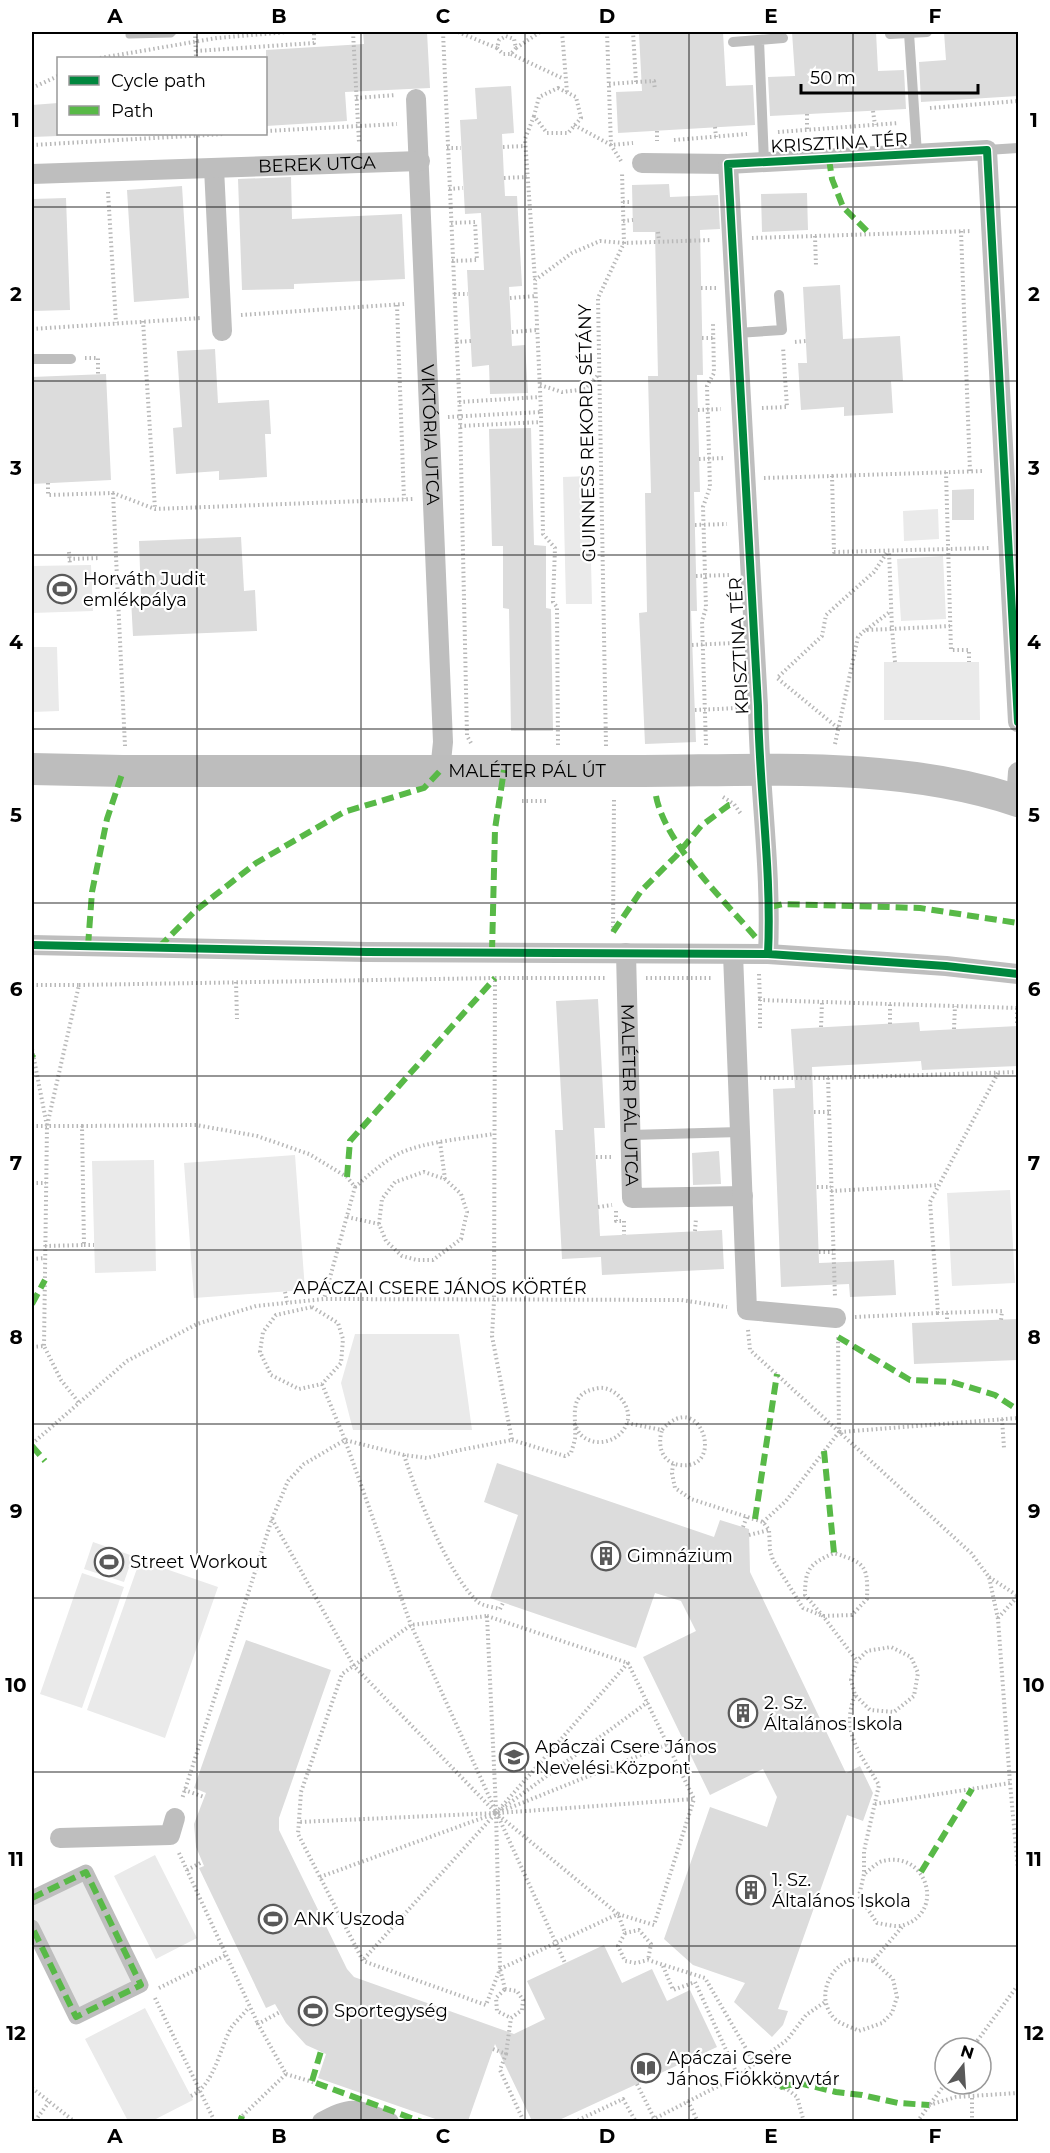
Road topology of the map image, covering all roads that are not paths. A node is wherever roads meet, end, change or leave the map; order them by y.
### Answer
1 (927, 32) edge
2 (909, 33) edge
3 (890, 34) dead end
4 (783, 38) dead end
5 (759, 40) junction
6 (733, 42) dead end
7 (416, 99) dead end
8 (1018, 148) edge
9 (987, 150) junction
10 (917, 154) junction
11 (420, 162) junction
12 (764, 162) junction
13 (642, 163) dead end
14 (728, 164) junction
15 (214, 168) junction
16 (32, 174) edge
17 (779, 294) dead end
18 (223, 323) road end
19 (737, 333) junction
20 (32, 359) edge
21 (71, 359) dead end
22 (1018, 722) edge
23 (32, 769) edge
24 (440, 771) junction
25 (762, 771) junction
26 (1018, 791) edge
27 (32, 945) edge
28 (619, 953) junction
29 (733, 954) junction
30 (763, 954) junction
31 (1018, 974) edge
32 (740, 1132) junction
33 (630, 1135) junction
34 (743, 1196) junction
35 (836, 1318) road end
36 (175, 1818) dead end
37 (60, 1838) dead end
38 (32, 1898) edge
39 (32, 1927) edge
40 (322, 2121) edge
41 (389, 2121) edge

1 - 2 lane
2 - 3 lane
2 - 10 lane
4 - 5 lane
5 - 6 lane
5 - 12 lane
7 - 11 street, VIKTÓRIA UTCA
8 - 9 lane
9 - 10 street, KRISZTINA TÉR
9 - 22 street
10 - 12 street, KRISZTINA TÉR
11 - 15 street, BEREK UTCA
11 - 24 street, VIKTÓRIA UTCA
12 - 14 street, KRISZTINA TÉR
13 - 14 street, KRISZTINA TÉR
14 - 19 street, KRISZTINA TÉR
15 - 16 street, BEREK UTCA
15 - 18 street
17 - 19 lane
19 - 25 street, KRISZTINA TÉR
20 - 21 lane
23 - 24 main road, MALÉTER PÁL ÚT
24 - 25 main road, MALÉTER PÁL ÚT
25 - 26 main road, MALÉTER PÁL ÚT
25 - 30 street, KRISZTINA TÉR
27 - 28 street
28 - 29 street
28 - 33 street, MALÉTER PÁL UTCA
29 - 30 street
29 - 32 street
30 - 31 street
32 - 33 lane
32 - 34 street
33 - 34 street, MALÉTER PÁL UTCA
34 - 35 street
36 - 37 street
38 - 39 street
40 - 41 street

